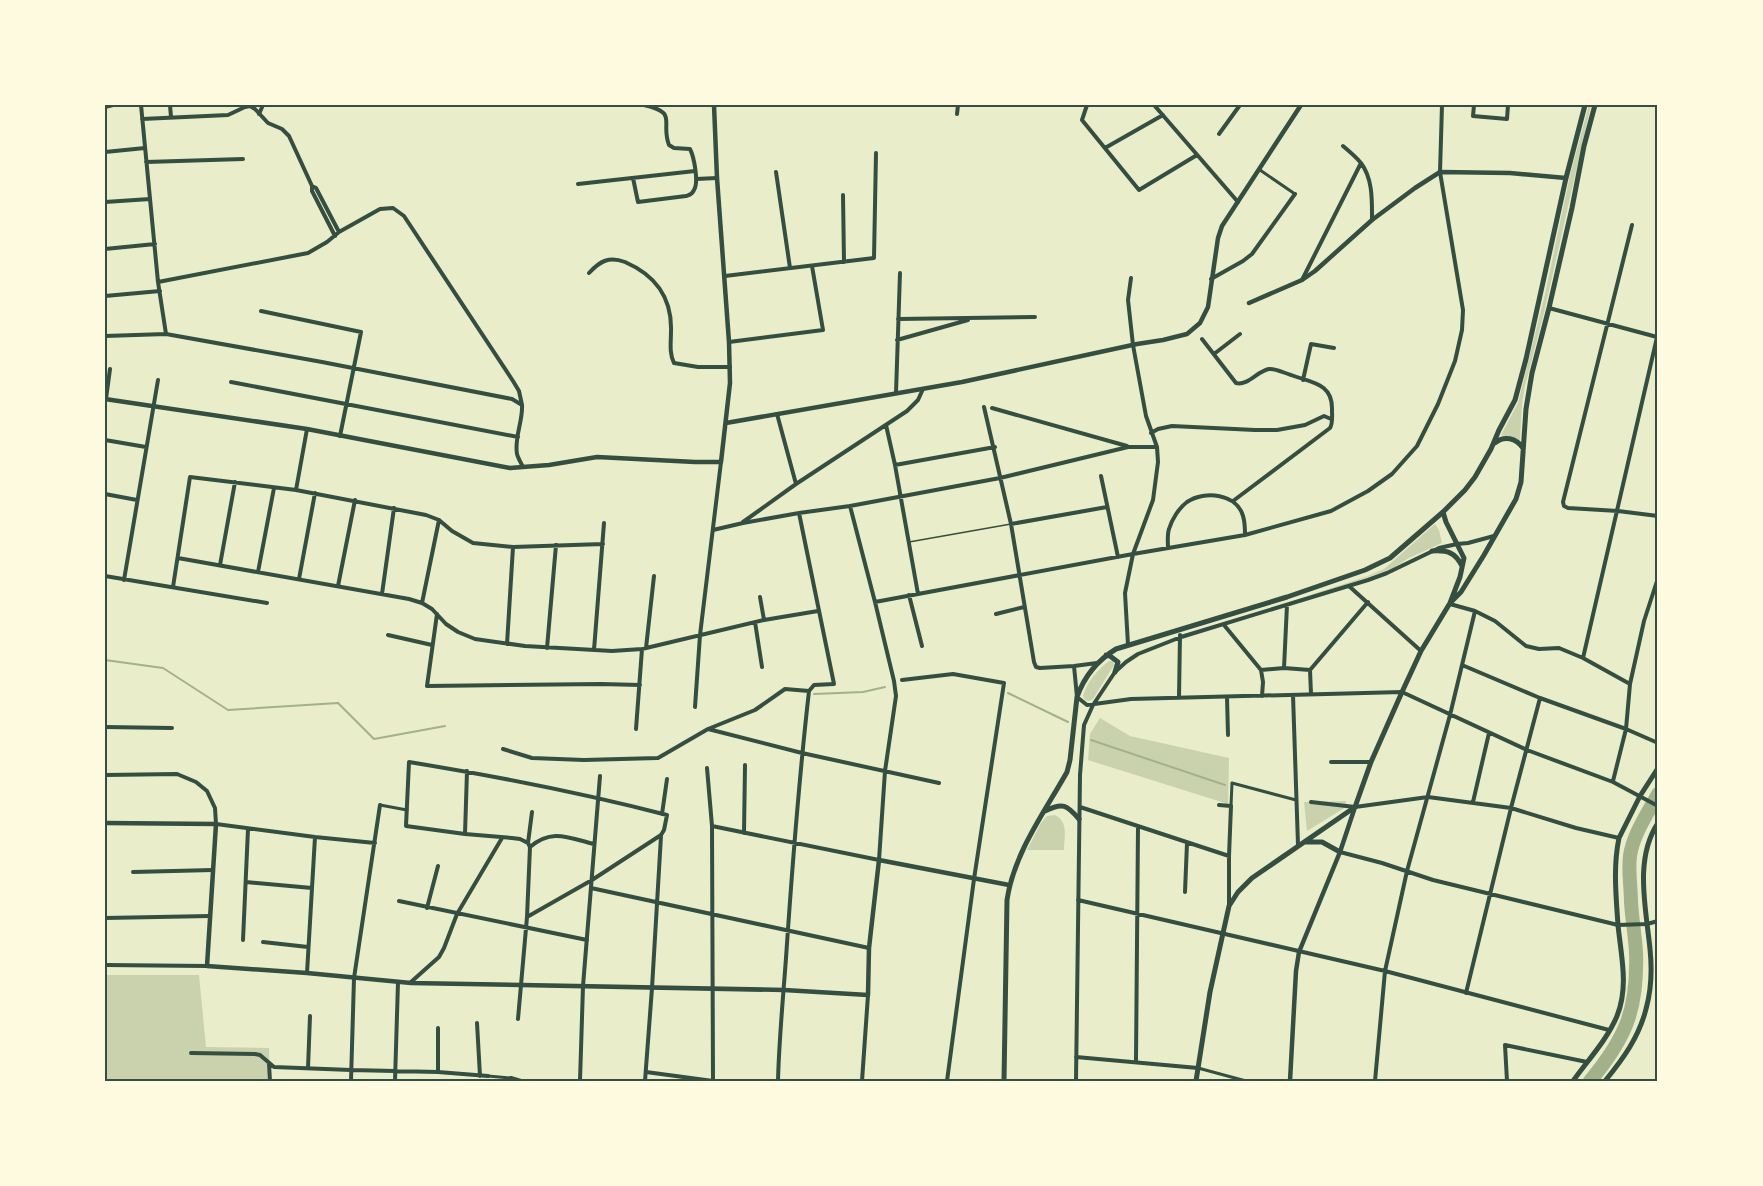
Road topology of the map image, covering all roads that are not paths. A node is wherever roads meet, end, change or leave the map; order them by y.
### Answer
1 (113, 105) edge
2 (141, 105) edge
3 (170, 105) edge
4 (263, 105) edge
5 (644, 105) edge
6 (714, 105) edge
7 (958, 105) edge
8 (1087, 105) edge
9 (1154, 105) edge
10 (1240, 105) edge
11 (1302, 105) edge
12 (1442, 105) edge
13 (1473, 105) edge
14 (1508, 105) edge
15 (1585, 105) edge
16 (1595, 105) edge
17 (105, 107) edge
18 (259, 114) junction
19 (957, 114) dead end
20 (1163, 116) junction
21 (171, 117) junction
22 (142, 118) junction
23 (1219, 134) dead end
24 (1343, 146) dead end
25 (144, 148) junction
26 (1105, 148) junction
27 (105, 152) edge
28 (876, 153) dead end
29 (1197, 155) junction
30 (243, 159) dead end
31 (146, 162) junction
32 (1361, 164) junction
33 (1260, 170) junction
34 (695, 171) junction
35 (776, 172) dead end
36 (1440, 172) junction
37 (633, 178) junction
38 (717, 178) junction
39 (1566, 178) junction
40 (696, 179) junction
41 (578, 184) dead end
42 (312, 186) junction
43 (1295, 194) joint
44 (843, 195) dead end
45 (150, 199) junction
46 (105, 202) edge
47 (1239, 203) junction
48 (1372, 220) junction
49 (1632, 225) dead end
50 (339, 232) junction
51 (335, 236) junction
52 (155, 244) junction
53 (105, 249) edge
54 (844, 262) junction
55 (812, 266) junction
56 (790, 268) junction
57 (589, 273) dead end
58 (900, 273) dead end
59 (725, 276) junction
60 (1131, 278) dead end
61 (1211, 279) junction
62 (1302, 280) junction
63 (158, 282) junction
64 (160, 291) junction
65 (105, 296) edge
66 (1249, 303) dead end
67 (1549, 308) junction
68 (261, 311) dead end
69 (1035, 317) dead end
70 (972, 318) junction
71 (898, 319) junction
72 (1608, 323) junction
73 (166, 334) junction
74 (1240, 334) dead end
75 (1658, 335) edge
76 (105, 336) edge
77 (1202, 339) dead end
78 (897, 340) junction
79 (729, 342) junction
80 (1133, 345) junction
81 (1334, 348) dead end
82 (1214, 354) junction
83 (730, 367) junction
84 (353, 368) junction
85 (110, 369) dead end
86 (158, 380) dead end
87 (1303, 380) junction
88 (231, 382) dead end
89 (923, 389) junction
90 (896, 393) junction
91 (105, 399) edge
92 (346, 404) junction
93 (153, 405) junction
94 (522, 405) junction
95 (984, 407) dead end
96 (992, 408) dead end
97 (777, 413) junction
98 (1331, 420) junction
99 (726, 423) junction
100 (886, 425) junction
101 (307, 429) junction
102 (1151, 433) junction
103 (340, 436) junction
104 (518, 437) junction
105 (105, 440) edge
106 (146, 447) junction
107 (994, 447) junction
108 (1128, 447) junction
109 (1157, 447) junction
110 (1491, 448) junction
111 (1524, 449) junction
112 (721, 462) junction
113 (895, 465) junction
114 (523, 467) junction
115 (1101, 476) dead end
116 (1000, 478) junction
117 (235, 482) junction
118 (796, 484) junction
119 (274, 488) junction
120 (296, 489) junction
121 (315, 493) junction
122 (105, 494) edge
123 (899, 497) junction
124 (137, 500) junction
125 (356, 501) junction
126 (1233, 501) junction
127 (850, 506) junction
128 (1107, 507) junction
129 (394, 508) junction
130 (1443, 512) junction
131 (1618, 512) junction
132 (799, 513) junction
133 (1658, 516) edge
134 (439, 520) junction
135 (604, 523) dead end
136 (743, 523) junction
137 (1011, 524) junction
138 (713, 530) junction
139 (1245, 535) junction
140 (1495, 536) junction
141 (909, 542) junction
142 (1457, 543) junction
143 (603, 544) junction
144 (556, 545) junction
145 (513, 548) junction
146 (1168, 548) junction
147 (1432, 550) junction
148 (1133, 554) junction
149 (1118, 557) junction
150 (178, 558) junction
151 (220, 565) junction
152 (1463, 567) junction
153 (258, 572) junction
154 (1020, 575) junction
155 (105, 576) edge
156 (654, 576) dead end
157 (1658, 578) edge
158 (124, 579) junction
159 (299, 579) junction
160 (338, 586) junction
161 (1349, 586) junction
162 (173, 587) junction
163 (382, 594) junction
164 (918, 594) junction
165 (909, 595) junction
166 (760, 597) dead end
167 (875, 602) junction
168 (1368, 602) junction
169 (267, 603) dead end
170 (422, 603) junction
171 (1449, 604) junction
172 (1287, 605) junction
173 (1025, 607) junction
174 (818, 611) junction
175 (1475, 611) junction
176 (436, 614) junction
177 (996, 614) dead end
178 (764, 620) junction
179 (755, 622) junction
180 (1224, 625) junction
181 (1179, 628) junction
182 (388, 635) dead end
183 (700, 635) junction
184 (1181, 637) junction
185 (507, 644) junction
186 (432, 645) junction
187 (1128, 645) junction
188 (922, 646) dead end
189 (547, 648) junction
190 (644, 649) junction
191 (594, 650) junction
192 (1421, 651) junction
193 (1106, 656) junction
194 (1583, 658) junction
195 (1098, 663) junction
196 (1462, 664) junction
197 (1074, 666) junction
198 (762, 667) dead end
199 (1284, 668) junction
200 (1261, 670) junction
201 (1310, 670) junction
202 (1114, 672) junction
203 (902, 680) dead end
204 (1630, 684) junction
205 (640, 685) junction
206 (809, 691) junction
207 (1402, 692) junction
208 (1311, 694) junction
209 (1293, 695) junction
210 (1262, 696) junction
211 (1077, 697) junction
212 (1179, 697) junction
213 (1227, 697) junction
214 (1540, 698) junction
215 (1093, 705) junction
216 (695, 707) dead end
217 (1450, 715) junction
218 (105, 727) edge
219 (172, 728) dead end
220 (636, 729) dead end
221 (708, 729) junction
222 (1626, 729) junction
223 (1489, 733) junction
224 (1228, 735) dead end
225 (1658, 743) edge
226 (502, 749) dead end
227 (1527, 750) junction
228 (802, 753) junction
229 (1332, 762) dead end
230 (1371, 762) junction
231 (745, 765) dead end
232 (707, 768) dead end
233 (1658, 768) edge
234 (467, 771) junction
235 (885, 771) junction
236 (105, 775) edge
237 (600, 776) dead end
238 (668, 779) dead end
239 (1613, 782) junction
240 (939, 783) dead end
241 (1428, 796) junction
242 (1642, 796) junction
243 (598, 799) junction
244 (1296, 800) junction
245 (1311, 802) dead end
246 (1473, 802) junction
247 (380, 805) joint
248 (1220, 805) dead end
249 (1231, 806) junction
250 (1658, 806) edge
251 (1080, 807) junction
252 (1355, 807) junction
253 (1511, 808) junction
254 (407, 810) junction
255 (1045, 811) junction
256 (532, 812) dead end
257 (665, 815) junction
258 (1079, 819) junction
259 (105, 823) edge
260 (1658, 823) edge
261 (216, 824) junction
262 (712, 826) junction
263 (1138, 827) junction
264 (248, 828) junction
265 (744, 833) junction
266 (465, 834) junction
267 (661, 835) junction
268 (315, 837) junction
269 (502, 837) junction
270 (1619, 838) junction
271 (375, 843) junction
272 (795, 843) junction
273 (1187, 843) junction
274 (594, 844) junction
275 (1300, 844) junction
276 (529, 845) junction
277 (1340, 852) junction
278 (1228, 856) junction
279 (879, 860) junction
280 (438, 866) dead end
281 (213, 870) junction
282 (1407, 871) junction
283 (133, 872) dead end
284 (974, 879) junction
285 (592, 880) junction
286 (246, 882) junction
287 (1009, 885) junction
288 (312, 888) junction
289 (591, 888) junction
290 (1185, 892) dead end
291 (1490, 894) junction
292 (1078, 900) junction
293 (399, 901) dead end
294 (656, 902) junction
295 (1229, 906) junction
296 (427, 908) junction
297 (457, 914) junction
298 (713, 914) junction
299 (1137, 914) junction
300 (210, 916) junction
301 (527, 917) junction
302 (105, 918) edge
303 (1658, 921) edge
304 (1644, 924) junction
305 (1621, 926) junction
306 (526, 928) junction
307 (788, 930) junction
308 (1223, 934) junction
309 (243, 940) dead end
310 (587, 940) junction
311 (263, 942) dead end
312 (308, 947) junction
313 (869, 948) junction
314 (1299, 952) junction
315 (105, 965) edge
316 (207, 966) junction
317 (1385, 971) junction
318 (307, 973) junction
319 (354, 978) junction
320 (398, 982) junction
321 (411, 983) junction
322 (520, 985) junction
323 (583, 986) junction
324 (652, 988) junction
325 (713, 989) junction
326 (784, 990) junction
327 (1466, 993) junction
328 (868, 995) junction
329 (310, 1016) dead end
330 (518, 1019) dead end
331 (477, 1023) dead end
332 (438, 1028) dead end
333 (1609, 1030) junction
334 (191, 1053) dead end
335 (1076, 1057) junction
336 (1136, 1061) junction
337 (1587, 1062) junction
338 (269, 1064) junction
339 (308, 1068) junction
340 (1198, 1068) junction
341 (351, 1071) junction
342 (396, 1071) junction
343 (438, 1072) junction
344 (646, 1072) junction
345 (480, 1076) junction
346 (488, 1076) joint
347 (511, 1078) joint
348 (270, 1081) edge
349 (351, 1081) edge
350 (395, 1081) edge
351 (521, 1081) edge
352 (580, 1081) edge
353 (645, 1081) edge
354 (713, 1081) edge
355 (778, 1081) edge
356 (862, 1081) edge
357 (947, 1081) edge
358 (1004, 1081) edge
359 (1076, 1081) edge
360 (1196, 1081) edge
361 (1246, 1081) edge
362 (1290, 1081) edge
363 (1375, 1081) edge
364 (1507, 1081) edge
365 (1573, 1081) edge
366 (1605, 1081) edge

1 - 17 street
2 - 22 street
3 - 21 street
4 - 18 street
5 - 34 street
6 - 38 street
7 - 19 street
8 - 26 street
9 - 20 street
10 - 23 street
11 - 33 street
12 - 36 street
13 - 14 street
15 - 39 main road
16 - 67 main road
18 - 21 street
18 - 42 street
20 - 26 street
20 - 29 street
21 - 22 street
22 - 25 street
24 - 32 street
25 - 27 street
25 - 31 street
26 - 29 street
28 - 54 street
29 - 47 street
30 - 31 street
31 - 45 street
32 - 48 street
32 - 62 street
33 - 43 street
33 - 47 street
34 - 37 street
34 - 40 street
35 - 56 street
36 - 39 street
36 - 48 street
36 - 139 street
37 - 40 street
37 - 41 street
38 - 40 street
38 - 59 street
39 - 110 main road
42 - 50 street
42 - 51 street
43 - 61 street
44 - 54 street
45 - 46 street
45 - 52 street
47 - 61 street
48 - 62 street
49 - 72 street
50 - 51 street
50 - 94 street
51 - 63 street
52 - 53 street
52 - 63 street
54 - 55 street
55 - 56 street
55 - 79 street
56 - 59 street
57 - 83 street
58 - 71 street
59 - 79 street
60 - 80 street
61 - 80 street
62 - 66 street
63 - 64 street
64 - 65 street
64 - 73 street
67 - 72 street
67 - 111 main road
68 - 84 street
69 - 70 street
70 - 71 street
70 - 78 street
71 - 78 street
72 - 75 street
72 - 131 street
73 - 76 street
73 - 84 street
74 - 82 street
75 - 131 street
77 - 82 street
78 - 90 street
79 - 83 street
80 - 89 street
80 - 102 street
81 - 87 street
82 - 87 street
83 - 99 street
84 - 92 street
84 - 94 street
85 - 91 street
86 - 93 street
87 - 98 street
88 - 92 street
89 - 90 street
89 - 100 street
90 - 97 street
91 - 93 street
92 - 103 street
92 - 104 street
93 - 101 street
93 - 106 street
94 - 104 street
95 - 107 street
96 - 108 street
97 - 99 street
97 - 118 street
98 - 102 street
98 - 126 street
99 - 112 street
100 - 113 street
100 - 118 street
101 - 103 street
101 - 120 street
102 - 109 street
103 - 114 street
104 - 114 street
105 - 106 street
106 - 124 street
107 - 113 street
107 - 116 street
108 - 109 street
108 - 116 street
109 - 148 street
110 - 111 main road
110 - 130 main road
111 - 140 main road
112 - 114 street
112 - 138 street
113 - 123 street
115 - 128 street
116 - 123 street
116 - 137 street
117 - 119 street
117 - 150 street
117 - 151 street
118 - 136 street
119 - 120 street
119 - 153 street
120 - 121 street
121 - 125 street
121 - 159 street
122 - 124 street
123 - 127 street
123 - 141 street
124 - 158 street
125 - 129 street
125 - 160 street
126 - 139 street
126 - 146 street
127 - 132 street
127 - 167 street
128 - 137 street
128 - 149 street
129 - 134 street
129 - 163 street
130 - 142 main road
130 - 181 main road
131 - 133 street
131 - 194 street
132 - 136 street
132 - 174 street
134 - 145 street
134 - 170 street
135 - 143 street
136 - 138 street
137 - 141 lane
137 - 154 street
138 - 183 street
139 - 146 street
140 - 142 street
140 - 171 main road
141 - 164 street
142 - 147 street
142 - 152 main road
143 - 144 street
143 - 191 street
144 - 145 street
144 - 189 street
145 - 185 street
146 - 148 street
147 - 152 main road
147 - 161 street
148 - 149 street
148 - 187 street
149 - 154 street
150 - 151 street
150 - 162 street
151 - 153 street
152 - 171 main road
153 - 159 street
154 - 164 street
154 - 173 street
155 - 158 street
156 - 190 street
157 - 204 street
158 - 162 street
159 - 160 street
160 - 163 street
161 - 168 street
161 - 172 street
162 - 169 street
163 - 170 street
164 - 165 street
165 - 167 street
165 - 188 street
166 - 178 street
167 - 235 street
168 - 192 street
168 - 201 street
170 - 176 street
171 - 175 street
171 - 192 main road
172 - 180 street
172 - 199 street
173 - 177 street
173 - 197 street
174 - 178 street
174 - 206 street
175 - 194 street
175 - 196 street
176 - 185 street
176 - 186 street
178 - 179 street
179 - 183 street
179 - 198 street
180 - 184 street
180 - 200 street
181 - 184 street
181 - 187 main road
182 - 186 street
183 - 190 street
183 - 216 street
184 - 202 street
184 - 212 street
185 - 189 street
186 - 205 street
187 - 193 main road
189 - 191 street
190 - 191 street
190 - 205 street
192 - 207 main road
193 - 195 main road
193 - 202 main road
194 - 204 street
195 - 197 street
195 - 211 main road
196 - 214 street
196 - 217 street
197 - 211 street
199 - 200 street
199 - 201 street
200 - 210 street
201 - 208 street
202 - 215 street
203 - 284 street
204 - 222 street
205 - 220 street
206 - 221 street
206 - 228 street
207 - 208 street
207 - 217 street
207 - 230 main road
208 - 209 street
209 - 210 street
209 - 244 street
210 - 213 street
211 - 215 street
211 - 255 main road
212 - 213 street
212 - 215 street
213 - 224 street
214 - 222 street
214 - 227 street
215 - 251 street
217 - 223 street
217 - 241 street
218 - 219 street
221 - 226 street
221 - 228 street
222 - 225 street
222 - 239 street
223 - 227 street
223 - 246 street
227 - 239 street
227 - 253 street
228 - 235 street
228 - 272 street
229 - 230 street
230 - 252 main road
231 - 265 street
232 - 262 street
233 - 242 main road
234 - 243 street
234 - 254 street
234 - 266 street
235 - 240 street
235 - 279 street
236 - 261 street
237 - 243 street
238 - 257 street
239 - 242 street
241 - 246 street
241 - 252 street
241 - 282 street
242 - 250 street
242 - 270 main road
243 - 257 street
243 - 274 street
244 - 249 street
244 - 275 street
245 - 252 street
246 - 253 street
247 - 254 street
247 - 271 street
248 - 249 street
249 - 278 street
251 - 258 street
251 - 263 street
252 - 275 main road
252 - 277 street
253 - 270 street
253 - 291 street
254 - 266 street
255 - 258 main road
255 - 287 main road
256 - 276 street
257 - 267 street
258 - 292 street
259 - 261 street
260 - 304 main road
261 - 264 street
261 - 281 street
262 - 265 street
262 - 298 street
263 - 273 street
263 - 299 street
264 - 268 street
264 - 286 street
265 - 272 street
266 - 269 street
267 - 285 street
267 - 294 street
268 - 271 street
268 - 288 street
269 - 276 street
269 - 297 street
270 - 305 main road
271 - 319 street
272 - 279 street
272 - 307 street
273 - 278 street
273 - 290 street
274 - 276 street
274 - 285 street
275 - 277 main road
275 - 295 main road
276 - 301 street
277 - 282 street
277 - 314 street
278 - 295 street
279 - 284 street
279 - 313 street
280 - 296 street
281 - 283 street
281 - 300 street
282 - 291 street
282 - 317 street
284 - 287 street
284 - 357 street
285 - 289 street
285 - 301 street
286 - 288 street
286 - 309 street
287 - 358 main road
288 - 312 street
289 - 294 street
289 - 310 street
291 - 305 street
291 - 327 street
292 - 299 street
292 - 335 street
293 - 296 street
294 - 298 street
294 - 324 street
295 - 308 main road
296 - 297 street
297 - 306 street
297 - 321 street
298 - 307 street
298 - 325 street
299 - 308 street
299 - 336 street
300 - 302 street
300 - 316 street
301 - 306 street
303 - 304 street
304 - 305 street
304 - 366 main road
305 - 333 main road
306 - 310 street
306 - 322 street
307 - 313 street
307 - 326 street
308 - 314 street
308 - 340 main road
310 - 323 street
311 - 312 street
312 - 318 street
313 - 328 street
314 - 317 street
314 - 362 street
315 - 316 street
316 - 318 street
317 - 327 street
317 - 363 street
318 - 319 street
319 - 320 street
319 - 341 street
320 - 321 street
320 - 342 street
321 - 322 street
322 - 323 street
322 - 330 street
323 - 324 street
323 - 352 street
324 - 325 street
324 - 344 street
325 - 326 street
325 - 354 street
326 - 328 street
326 - 355 street
327 - 333 street
328 - 356 street
329 - 339 street
331 - 345 street
332 - 343 street
333 - 337 main road
334 - 338 street
335 - 336 street
335 - 359 street
336 - 340 street
337 - 364 street
337 - 365 main road
338 - 339 street
338 - 348 street
339 - 341 street
340 - 360 main road
340 - 361 street
341 - 342 street
341 - 349 street
342 - 343 street
342 - 350 street
343 - 345 street
344 - 353 street
344 - 354 street
345 - 346 street
346 - 347 street
347 - 351 street

